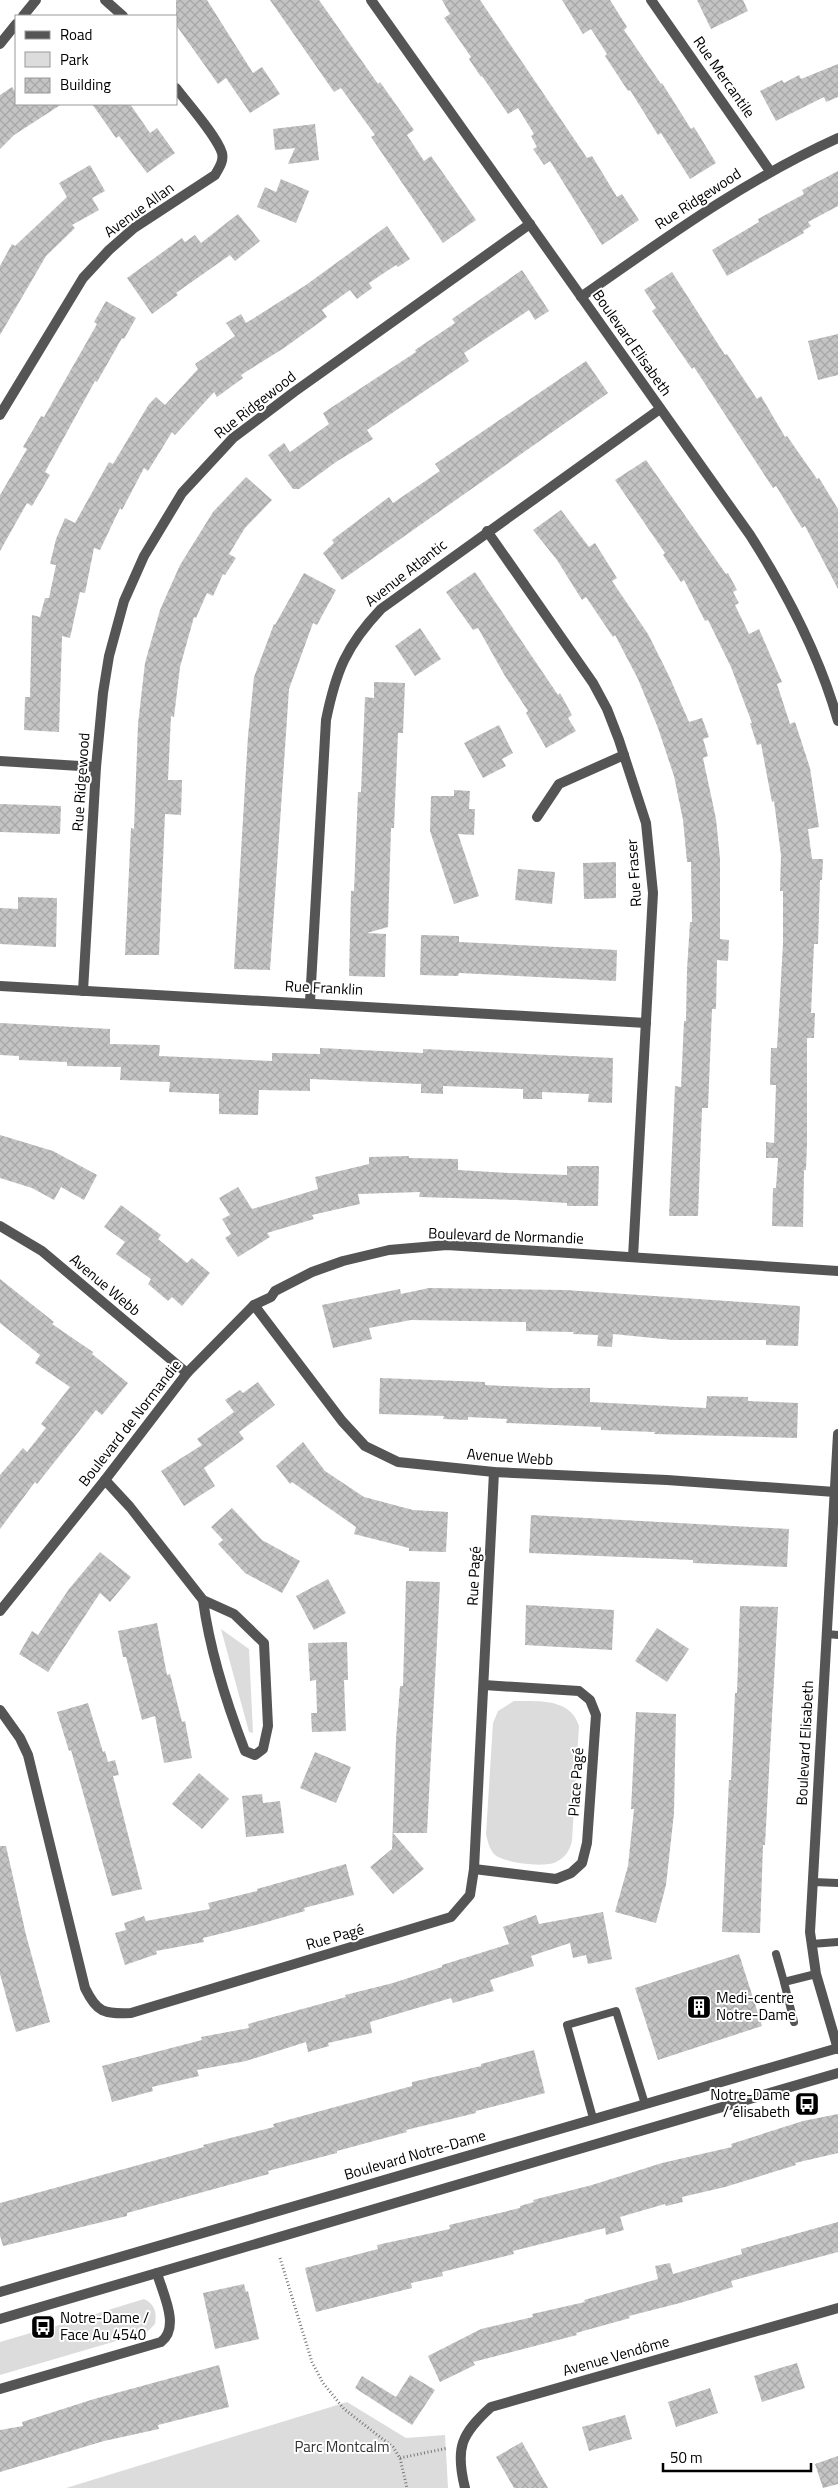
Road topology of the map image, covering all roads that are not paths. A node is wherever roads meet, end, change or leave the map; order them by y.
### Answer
1 (36, 0) edge
2 (105, 0) edge
3 (372, 0) edge
4 (652, 0) edge
5 (23, 15) edge
6 (122, 15) edge
7 (15, 25) edge
8 (0, 44) edge
9 (178, 91) edge
10 (838, 138) edge
11 (770, 171) junction
12 (530, 224) junction
13 (581, 297) junction
14 (660, 409) junction
15 (0, 416) edge
16 (487, 531) junction
17 (838, 721) edge
18 (624, 754) junction
19 (0, 760) edge
20 (96, 767) junction
21 (537, 817) dead end
22 (0, 986) edge
23 (83, 991) junction
24 (310, 1002) junction
25 (646, 1023) junction
26 (0, 1226) edge
27 (632, 1257) junction
28 (838, 1271) edge
29 (254, 1305) junction
30 (187, 1373) junction
31 (838, 1434) edge
32 (494, 1472) junction
33 (105, 1480) junction
34 (835, 1492) junction
35 (833, 1596) edge
36 (203, 1600) junction
37 (0, 1611) edge
38 (827, 1634) junction
39 (838, 1635) edge
40 (484, 1686) junction
41 (0, 1710) edge
42 (474, 1869) junction
43 (813, 1882) junction
44 (838, 1884) edge
45 (838, 1942) edge
46 (810, 1944) junction
47 (776, 1954) dead end
48 (816, 1974) junction
49 (784, 1982) junction
50 (794, 2022) dead end
51 (838, 2048) edge
52 (838, 2073) edge
53 (645, 2104) junction
54 (593, 2118) junction
55 (157, 2273) junction
56 (0, 2292) edge
57 (838, 2308) edge
58 (0, 2319) edge
59 (0, 2389) edge
60 (464, 2488) edge

1 - 5 street
2 - 6 street
3 - 12 street, Boulevard Elisabeth
4 - 11 street, Rue Mercantile
7 - 8 street
9 - 15 street, Avenue Allan
10 - 11 street, Rue Ridgewood
11 - 13 street, Rue Ridgewood
12 - 13 street, Boulevard Elisabeth
12 - 20 street, Rue Ridgewood
13 - 14 street, Boulevard Elisabeth
14 - 16 street, Avenue Atlantic
14 - 17 street, Boulevard Elisabeth
16 - 18 street, Rue Fraser
16 - 24 street, Avenue Atlantic
18 - 21 street
18 - 25 street, Rue Fraser
19 - 20 street
20 - 23 street, Rue Ridgewood
22 - 23 street, Rue Franklin
23 - 24 street, Rue Franklin
24 - 25 street, Rue Franklin
25 - 27 street, Rue Fraser
26 - 30 street, Avenue Webb
27 - 28 street, Boulevard de Normandie
27 - 29 street, Boulevard de Normandie
29 - 30 street, Boulevard de Normandie
29 - 32 street, Avenue Webb
30 - 33 street, Boulevard de Normandie
31 - 34 street, Boulevard Elisabeth
32 - 34 street, Avenue Webb
32 - 40 street, Rue Pagé
33 - 36 street
33 - 37 street, Boulevard de Normandie
34 - 35 street, Boulevard Elisabeth
35 - 38 street, Boulevard Elisabeth
36 - 36 street
38 - 39 lane
38 - 43 street, Boulevard Elisabeth
40 - 42 street, Rue Pagé
40 - 42 street, Place Pagé
41 - 42 street, Rue Pagé
43 - 44 lane
43 - 46 street, Boulevard Elisabeth
45 - 46 lane
46 - 48 street, Boulevard Elisabeth
47 - 49 lane
48 - 49 lane
48 - 51 street, Boulevard Elisabeth
49 - 50 lane
51 - 53 street, Boulevard Notre-Dame
52 - 55 street
53 - 54 street, Boulevard Notre-Dame
53 - 54 lane
54 - 56 street, Boulevard Notre-Dame
55 - 58 street
55 - 59 street
57 - 60 street, Avenue Vendôme

